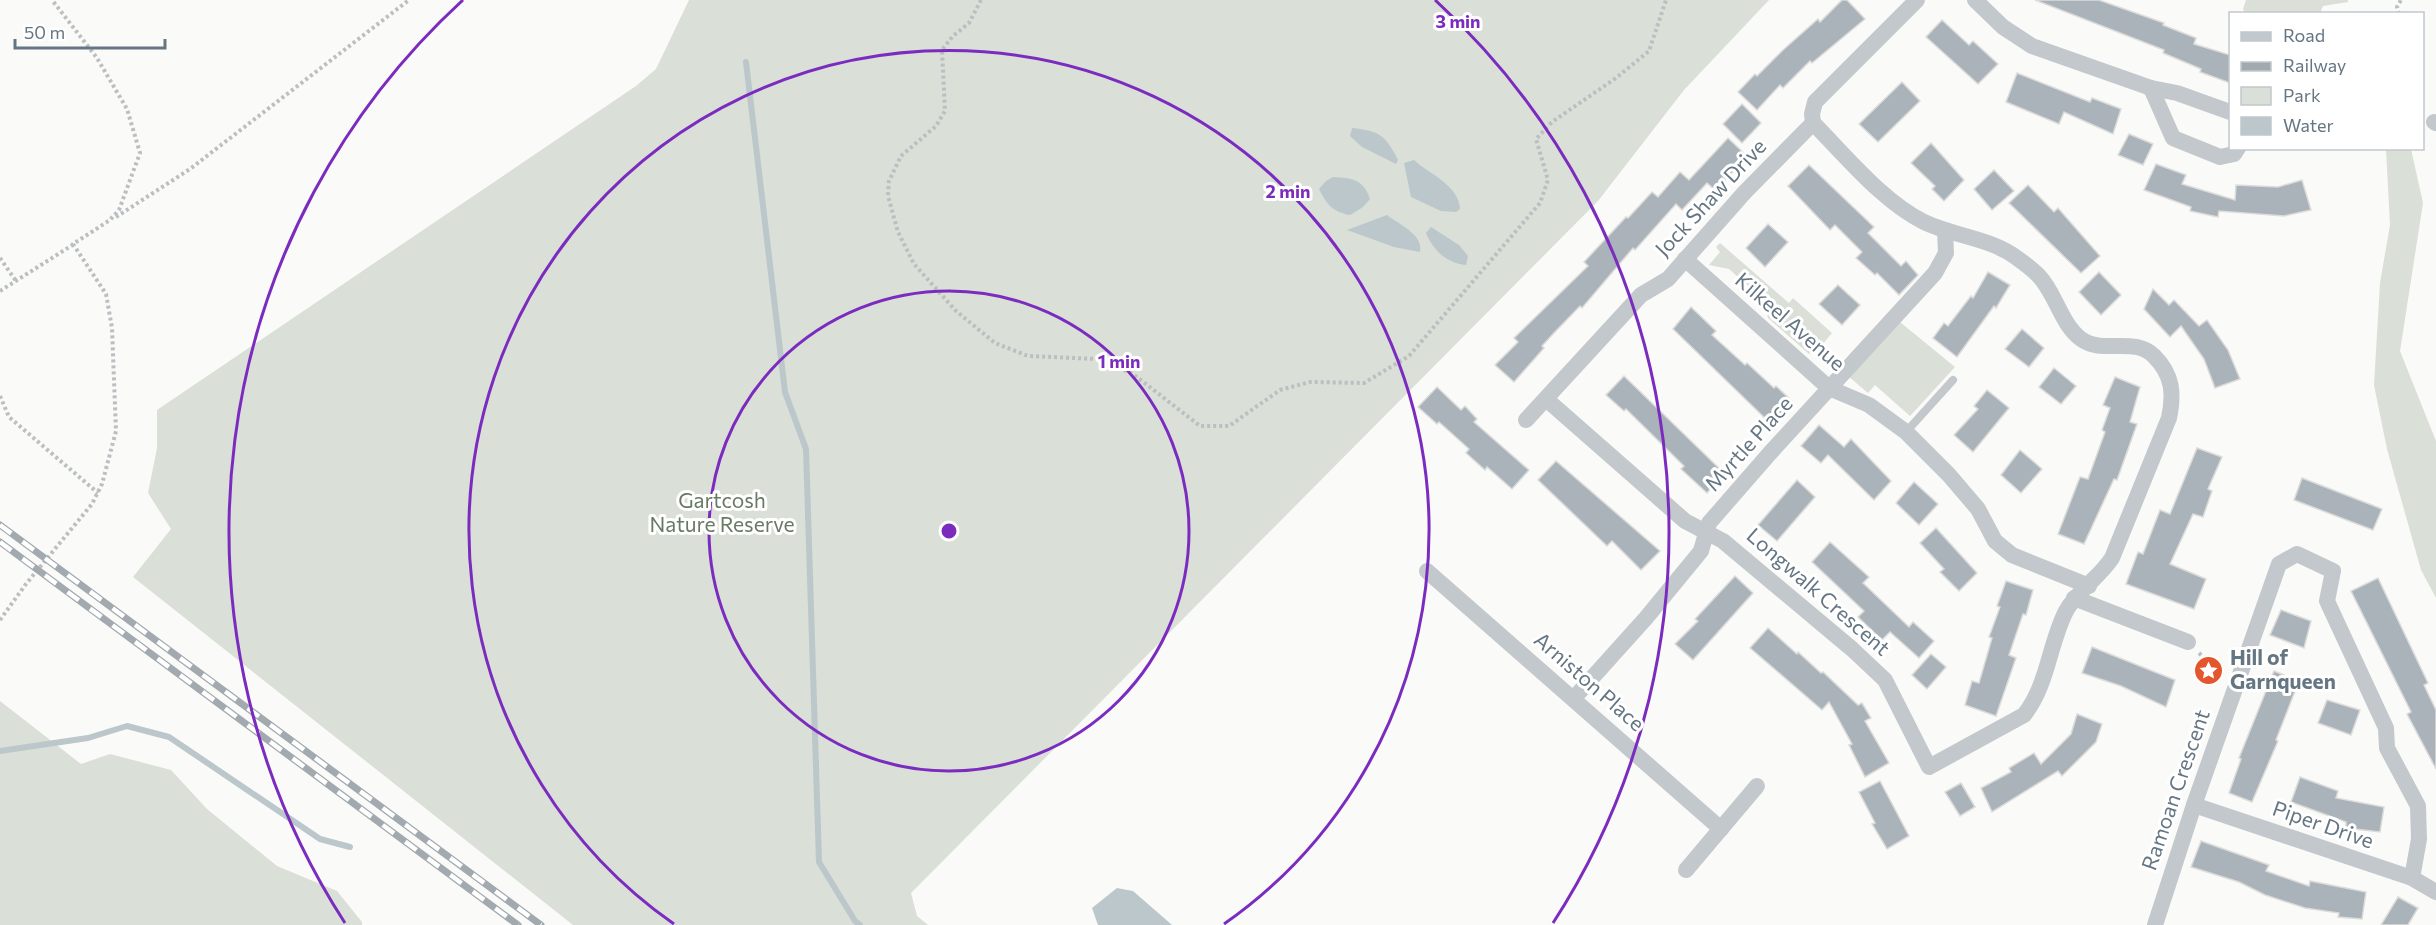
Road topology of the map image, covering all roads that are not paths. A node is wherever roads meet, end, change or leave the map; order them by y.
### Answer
1 (1917, 0) edge
2 (1976, 0) edge
3 (2151, 88) junction
4 (2229, 112) edge
5 (1813, 123) junction
6 (2237, 150) edge
7 (1945, 231) junction
8 (1685, 259) junction
9 (1953, 380) dead end
10 (1829, 388) junction
11 (1546, 399) junction
12 (1526, 420) dead end
13 (1906, 432) junction
14 (1705, 533) junction
15 (1427, 571) dead end
16 (2089, 586) junction
17 (2074, 598) junction
18 (2188, 642) road end
19 (1574, 698) junction
20 (1757, 786) dead end
21 (2194, 805) junction
22 (1721, 829) junction
23 (1686, 870) dead end
24 (2412, 879) junction
25 (2436, 892) edge
26 (2155, 925) edge

1 - 5 street, Jock Shaw Drive
2 - 3 street
3 - 4 street
3 - 6 street
5 - 7 street, Longwalk Crescent
5 - 8 street, Jock Shaw Drive
7 - 10 street, Myrtle Place
7 - 16 street, Longwalk Crescent
8 - 10 street, Kilkeel Avenue
8 - 11 street, Jock Shaw Drive
9 - 13 lane
10 - 13 street, Kilkeel Avenue
10 - 14 street, Myrtle Place
11 - 12 street, Jock Shaw Drive
11 - 14 street, Longwalk Crescent
13 - 16 street, Kilkeel Avenue
14 - 17 street, Longwalk Crescent
14 - 19 street, Myrtle Place
15 - 19 street, Arniston Place
16 - 17 street, Longwalk Crescent
17 - 18 street
19 - 22 street, Arniston Place
20 - 22 street
21 - 24 street, Piper Drive
21 - 24 street, Ramoan Crescent
21 - 26 street, Ramoan Crescent
22 - 23 street
24 - 25 street, Piper Drive

